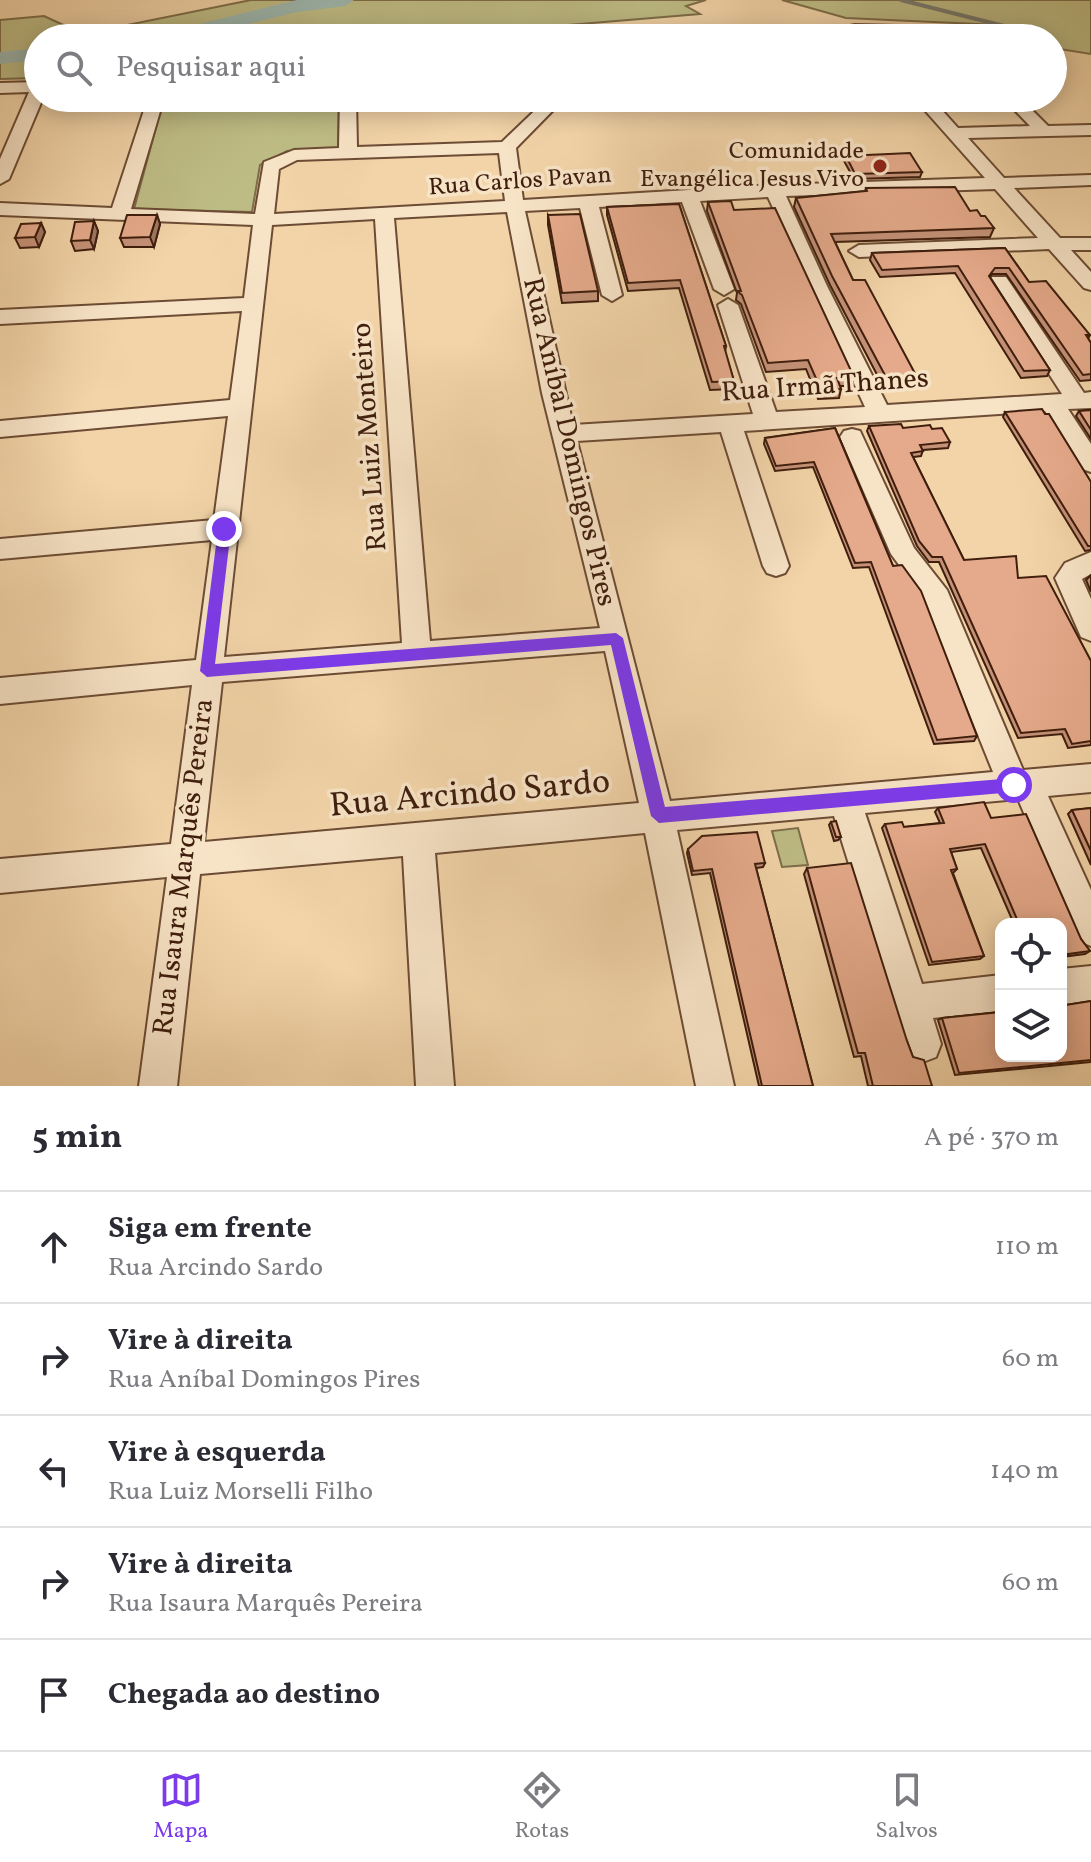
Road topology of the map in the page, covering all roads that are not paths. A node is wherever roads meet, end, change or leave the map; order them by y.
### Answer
1 (0, 88) edge
2 (24, 89) edge
3 (28, 112) edge
4 (152, 112) edge
5 (348, 112) edge
6 (543, 112) edge
7 (935, 112) edge
8 (1025, 112) edge
9 (1043, 130) junction
10 (1091, 130) edge
11 (954, 133) junction
12 (507, 147) junction
13 (348, 153) junction
14 (2, 171) edge
15 (1091, 180) edge
16 (997, 183) junction
17 (774, 191) junction
18 (689, 195) junction
19 (588, 202) junction
20 (514, 205) junction
21 (0, 209) edge
22 (120, 214) junction
23 (384, 215) junction
24 (263, 220) junction
25 (1091, 244) edge
26 (1055, 245) junction
27 (859, 251) dead end
28 (999, 281) dead end
29 (1091, 284) edge
30 (612, 295) dead end
31 (253, 304) junction
32 (0, 317) edge
33 (1084, 400) edge
34 (1051, 402) junction
35 (240, 407) junction
36 (879, 412) junction
37 (767, 420) junction
38 (730, 423) junction
39 (0, 429) edge
40 (564, 434) junction
41 (852, 437) dead end
42 (1091, 463) edge
43 (224, 529) junction
44 (0, 549) edge
45 (1091, 562) edge
46 (776, 566) dead end
47 (1091, 629) edge
48 (616, 638) junction
49 (417, 655) junction
50 (207, 671) junction
51 (0, 691) edge
52 (1091, 778) edge
53 (1021, 784) junction
54 (845, 799) junction
55 (659, 816) junction
56 (418, 837) junction
57 (184, 859) junction
58 (0, 876) edge
59 (1091, 929) edge
60 (1091, 984) edge
61 (1067, 986) edge
62 (995, 994) edge
63 (909, 1003) junction
64 (923, 1044) dead end
65 (158, 1086) edge
66 (435, 1086) edge
67 (715, 1086) edge

1 - 2 street
3 - 14 street
4 - 22 street
5 - 13 street
6 - 12 street
7 - 11 street
8 - 9 street
9 - 10 street
9 - 11 street
11 - 16 street
12 - 13 street
12 - 20 street, Rua Aníbal Domingos Pires
13 - 24 street, Rua Isaura Marquês Pereira
15 - 16 street, Rua Carlos Pavan
16 - 17 street, Rua Carlos Pavan
16 - 26 street
17 - 18 street, Rua Carlos Pavan
17 - 36 street
18 - 19 street, Rua Carlos Pavan
18 - 37 street
19 - 20 street, Rua Carlos Pavan
19 - 30 street
20 - 23 street, Rua Carlos Pavan
20 - 40 street, Rua Aníbal Domingos Pires
21 - 22 street, Rua Carlos Pavan
22 - 24 street, Rua Carlos Pavan
23 - 24 street, Rua Carlos Pavan
23 - 49 street, Rua Luiz Monteiro
24 - 31 street, Rua Isaura Marquês Pereira
25 - 26 street
26 - 27 street
26 - 29 street
28 - 33 street
31 - 32 street
31 - 35 street, Rua Isaura Marquês Pereira
33 - 34 street, Rua Irmã Thanes
34 - 36 street, Rua Irmã Thanes
34 - 42 street
35 - 39 street
35 - 43 street, Rua Isaura Marquês Pereira
36 - 37 street, Rua Irmã Thanes
37 - 38 street, Rua Irmã Thanes
38 - 40 street, Rua Irmã Thanes
38 - 46 street
40 - 48 street, Rua Aníbal Domingos Pires
41 - 53 street
43 - 44 street
43 - 50 street, Rua Isaura Marquês Pereira
45 - 47 street
48 - 49 street
48 - 55 street, Rua Aníbal Domingos Pires
49 - 50 street
50 - 51 street
50 - 57 street, Rua Isaura Marquês Pereira
52 - 53 street, Rua Arcindo Sardo
53 - 54 street, Rua Arcindo Sardo
53 - 59 street
54 - 55 street, Rua Arcindo Sardo
54 - 63 street
55 - 56 street, Rua Arcindo Sardo
55 - 67 street, Rua Aníbal Domingos Pires
56 - 57 street, Rua Arcindo Sardo
56 - 66 street
57 - 58 street, Rua Arcindo Sardo
57 - 65 street, Rua Isaura Marquês Pereira
60 - 61 street
62 - 63 street
63 - 64 street

